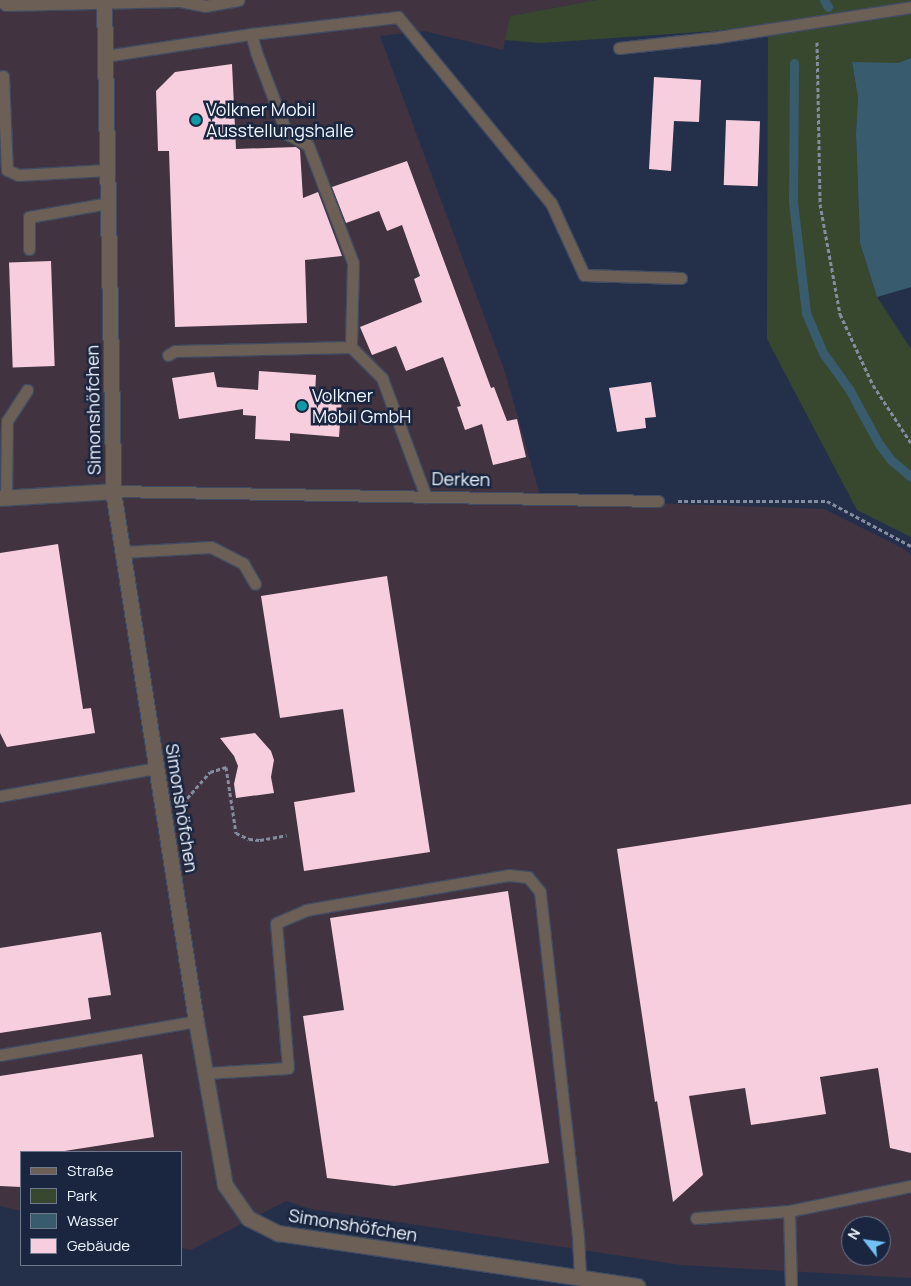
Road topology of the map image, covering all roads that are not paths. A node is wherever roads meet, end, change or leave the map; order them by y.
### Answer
1 (238, 0) edge
2 (0, 1) edge
3 (104, 1) edge
4 (911, 7) edge
5 (251, 34) junction
6 (619, 48) dead end
7 (105, 56) junction
8 (3, 76) dead end
9 (107, 170) junction
10 (108, 203) junction
11 (29, 249) dead end
12 (681, 278) dead end
13 (351, 347) junction
14 (168, 355) dead end
15 (27, 390) dead end
16 (113, 491) junction
17 (426, 497) junction
18 (3, 498) edge
19 (658, 502) road end
20 (123, 552) junction
21 (255, 584) dead end
22 (156, 768) junction
23 (0, 796) edge
24 (196, 1021) junction
25 (0, 1055) edge
26 (206, 1073) junction
27 (911, 1186) edge
28 (789, 1211) junction
29 (696, 1218) dead end
30 (580, 1278) junction
31 (637, 1286) edge
32 (792, 1286) edge

1 - 3 lane
2 - 3 lane
3 - 7 street, Simonshöfchen
4 - 6 lane
5 - 7 lane
5 - 12 lane
5 - 13 lane
7 - 9 street, Simonshöfchen
8 - 9 lane
9 - 10 street, Simonshöfchen
10 - 11 lane
10 - 16 street, Simonshöfchen
13 - 14 lane
13 - 17 lane
15 - 18 lane
16 - 17 lane, Derken
16 - 18 street, Derken
16 - 20 street, Simonshöfchen
17 - 19 lane, Derken
20 - 21 lane
20 - 22 street, Simonshöfchen
22 - 23 lane
22 - 24 street, Simonshöfchen
24 - 25 lane
24 - 26 street, Simonshöfchen
26 - 30 street, Simonshöfchen
26 - 30 lane
27 - 28 lane
28 - 29 lane
28 - 32 lane
30 - 31 street, Simonshöfchen

